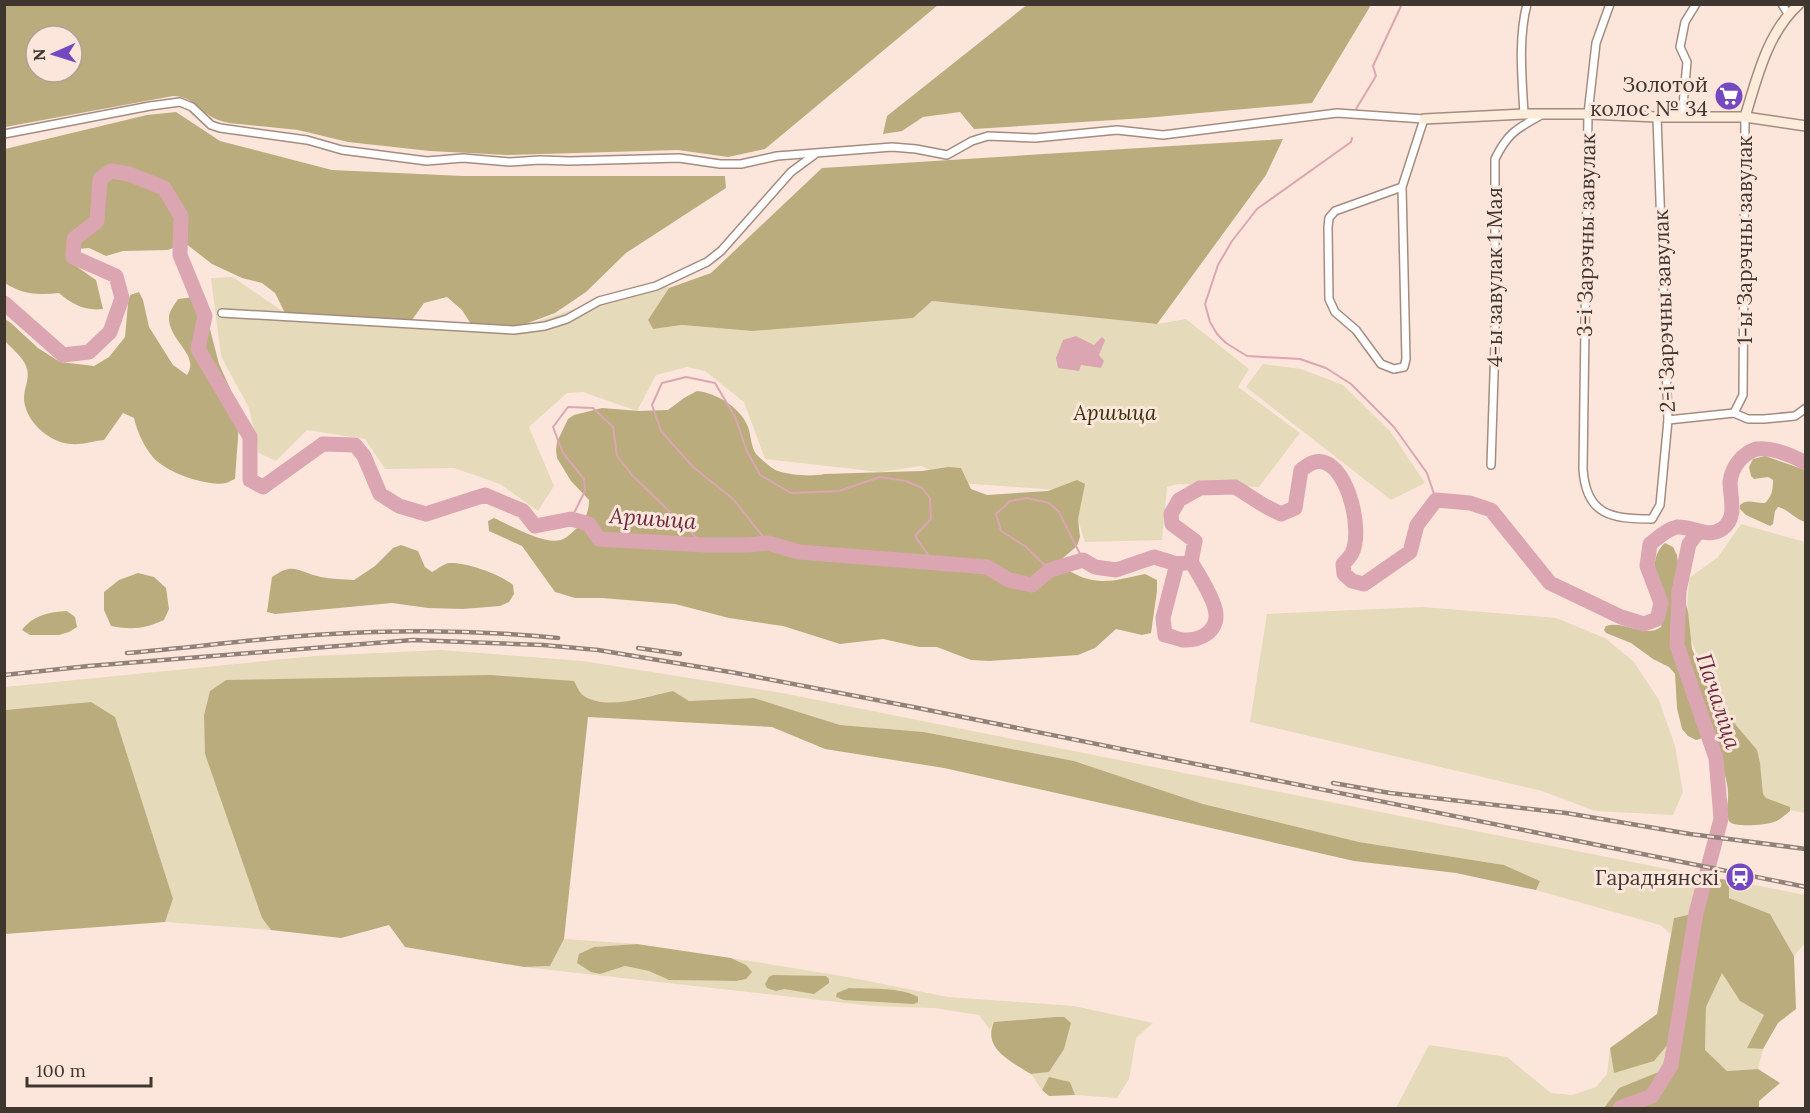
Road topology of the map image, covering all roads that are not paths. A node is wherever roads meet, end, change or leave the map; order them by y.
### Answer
1 (1527, 4) edge
2 (1610, 4) edge
3 (1696, 4) edge
4 (1782, 4) edge
5 (1799, 4) edge
6 (1788, 14) junction
7 (1546, 113) junction
8 (1524, 114) junction
9 (1588, 114) junction
10 (1682, 116) junction
11 (1657, 117) junction
12 (1744, 117) junction
13 (1424, 118) junction
14 (1806, 126) edge
15 (4, 134) edge
16 (815, 153) junction
17 (1402, 187) junction
18 (222, 313) dead end
19 (1806, 408) edge
20 (1734, 413) junction
21 (1668, 420) junction
22 (1491, 465) dead end
23 (1660, 505) joint

1 - 8 street
2 - 9 street, 3-і Зарэчны завулак
3 - 10 street
4 - 6 street
5 - 6 street, 1-ы Зарэчны завулак
6 - 12 street, 1-ы Зарэчны завулак
7 - 8 street
7 - 9 street
7 - 22 street, 4-ы завулак 1 Мая
8 - 13 street
9 - 11 street
9 - 23 street, 3-і Зарэчны завулак
10 - 11 street
10 - 12 street
11 - 21 street, 2-і Зарэчны завулак
12 - 14 street
12 - 20 street, 1-ы Зарэчны завулак
13 - 16 street
13 - 17 street
15 - 16 street
16 - 18 street
17 - 17 street
19 - 20 street
20 - 21 street
21 - 23 street, 2-і Зарэчны завулак

